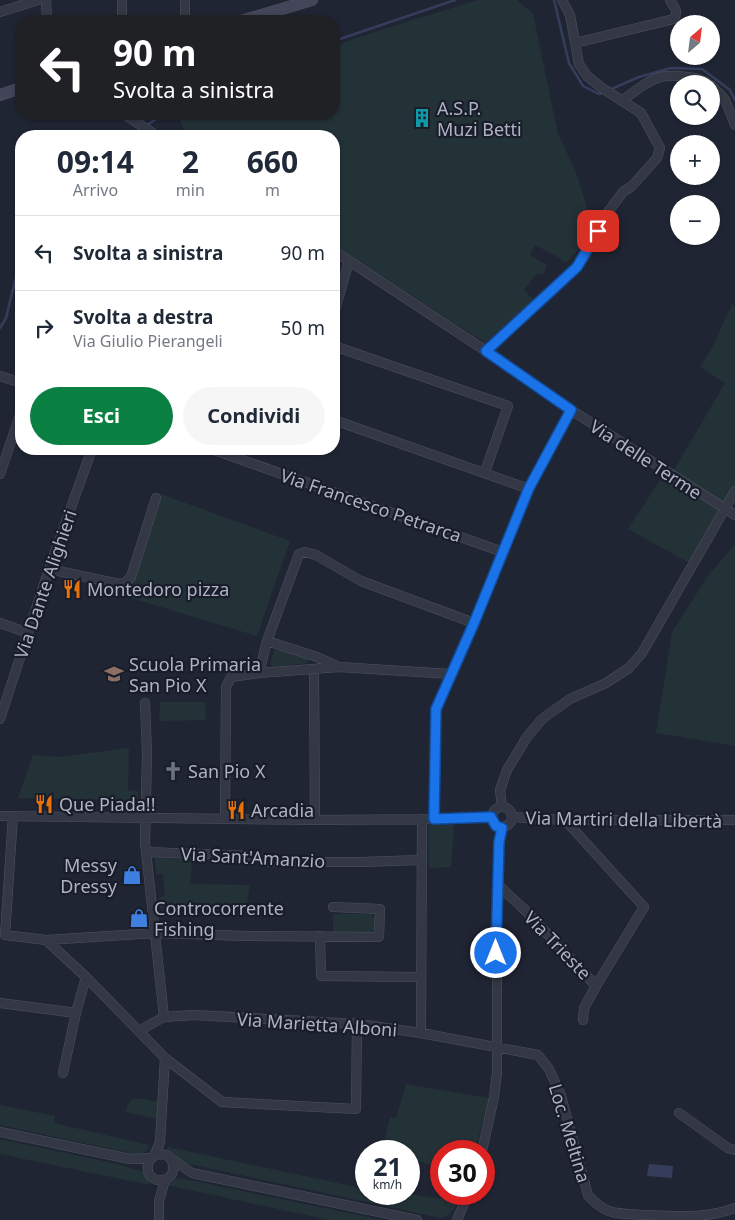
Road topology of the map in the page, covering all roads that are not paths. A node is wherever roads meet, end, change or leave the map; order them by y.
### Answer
1 (38, 0) edge
2 (46, 0) edge
3 (122, 0) edge
4 (185, 0) edge
5 (312, 0) edge
6 (562, 0) edge
7 (670, 0) edge
8 (0, 12) edge
9 (47, 15) edge
10 (122, 15) edge
11 (184, 15) edge
12 (261, 15) edge
13 (575, 43) junction
14 (676, 75) edge
15 (15, 90) edge
16 (0, 95) edge
17 (720, 95) edge
18 (621, 101) junction
19 (133, 120) edge
20 (735, 125) edge
21 (148, 130) edge
22 (340, 255) edge
23 (350, 261) junction
24 (340, 294) edge
25 (340, 348) edge
26 (486, 351) junction
27 (0, 376) edge
28 (15, 381) edge
29 (571, 410) junction
30 (340, 422) edge
31 (15, 430) edge
32 (90, 455) edge
33 (228, 455) edge
34 (485, 472) junction
35 (0, 474) edge
36 (529, 488) junction
37 (735, 491) edge
38 (156, 498) dead end
39 (725, 510) junction
40 (735, 515) edge
41 (502, 552) junction
42 (49, 569) junction
43 (0, 623) edge
44 (474, 623) junction
45 (28, 633) junction
46 (267, 641) junction
47 (339, 667) junction
48 (314, 669) junction
49 (259, 673) junction
50 (452, 674) junction
51 (145, 703) dead end
52 (2, 704) edge
53 (0, 719) edge
54 (502, 807) junction
55 (0, 816) edge
56 (13, 816) junction
57 (491, 817) junction
58 (512, 817) junction
59 (225, 818) junction
60 (146, 819) junction
61 (422, 819) junction
62 (434, 819) junction
63 (315, 820) junction
64 (565, 820) junction
65 (735, 820) edge
66 (502, 828) junction
67 (146, 852) junction
68 (420, 860) junction
69 (497, 884) junction
70 (333, 908) dead end
71 (156, 933) junction
72 (2, 935) edge
73 (320, 936) junction
74 (46, 940) junction
75 (86, 977) junction
76 (420, 977) junction
77 (596, 986) junction
78 (0, 1003) edge
79 (76, 1013) junction
80 (164, 1017) junction
81 (583, 1020) dead end
82 (356, 1024) junction
83 (139, 1031) junction
84 (421, 1033) junction
85 (496, 1048) junction
86 (165, 1058) junction
87 (63, 1073) dead end
88 (679, 1113) dead end
89 (0, 1132) edge
90 (484, 1140) edge
91 (160, 1142) junction
92 (735, 1150) edge
93 (152, 1157) junction
94 (169, 1158) junction
95 (130, 1160) junction
96 (192, 1173) junction
97 (150, 1175) junction
98 (168, 1178) junction
99 (159, 1201) junction
100 (463, 1205) edge
101 (735, 1208) edge
102 (159, 1220) edge
103 (417, 1220) edge
104 (457, 1220) edge

1 - 8 street
2 - 9 street
3 - 10 street
4 - 11 street
5 - 12 main road
6 - 13 street
7 - 13 street
13 - 18 street
14 - 18 street
15 - 16 main road
17 - 20 street
18 - 26 street
19 - 21 street
22 - 23 street, Via delle Terme
23 - 24 street
23 - 26 street, Via delle Terme
25 - 34 street
26 - 29 street, Via delle Terme
27 - 28 street
29 - 36 street
29 - 39 street, Via delle Terme
30 - 34 street
31 - 35 street
32 - 42 street, Via Dante Alighieri
33 - 41 street, Via Francesco Petrarca
34 - 36 street
36 - 41 street
37 - 39 street
38 - 42 street
39 - 40 street, Via delle Terme
39 - 54 street
41 - 44 street
42 - 45 street, Via Dante Alighieri
43 - 45 street
44 - 46 street
44 - 50 street
45 - 52 street, Via Dante Alighieri
46 - 47 street
46 - 49 street
47 - 48 street
47 - 50 street
48 - 49 street
48 - 63 street
49 - 59 street
50 - 62 street
51 - 60 street
52 - 53 street, Via Dante Alighieri
54 - 57 street
54 - 58 street
55 - 56 street
56 - 60 street
56 - 72 street
57 - 62 street
57 - 66 street
58 - 64 street, Via Martiri della Libertà
58 - 66 street
59 - 60 street
59 - 63 street
60 - 67 street
61 - 62 street
61 - 63 street
61 - 68 street
64 - 65 street, Via Martiri della Libertà
64 - 77 street, Via Trieste
66 - 69 street
67 - 68 street, Via Sant'Amanzio
67 - 71 street
68 - 76 street
69 - 77 street, Via Trieste
69 - 85 street
70 - 73 street
71 - 73 street
71 - 74 street
71 - 80 street
72 - 74 street
73 - 76 street
74 - 75 street
75 - 79 street
75 - 83 street
76 - 84 street
77 - 81 street
78 - 79 street
79 - 87 street
80 - 82 street, Via Marietta Alboni
80 - 83 street, Via Marietta Alboni
82 - 84 street, Via Marietta Alboni
82 - 86 street
83 - 86 street
84 - 85 street, Via Marietta Alboni
85 - 90 street
85 - 101 street, Loc. Meltina
86 - 91 street
88 - 92 street
89 - 95 street
91 - 93 street
91 - 94 street
93 - 94 street
93 - 95 street
93 - 97 street
94 - 96 street
94 - 98 street
95 - 97 street
96 - 98 street
96 - 103 street
97 - 98 street
97 - 99 street
98 - 99 street
99 - 102 street
100 - 104 street

